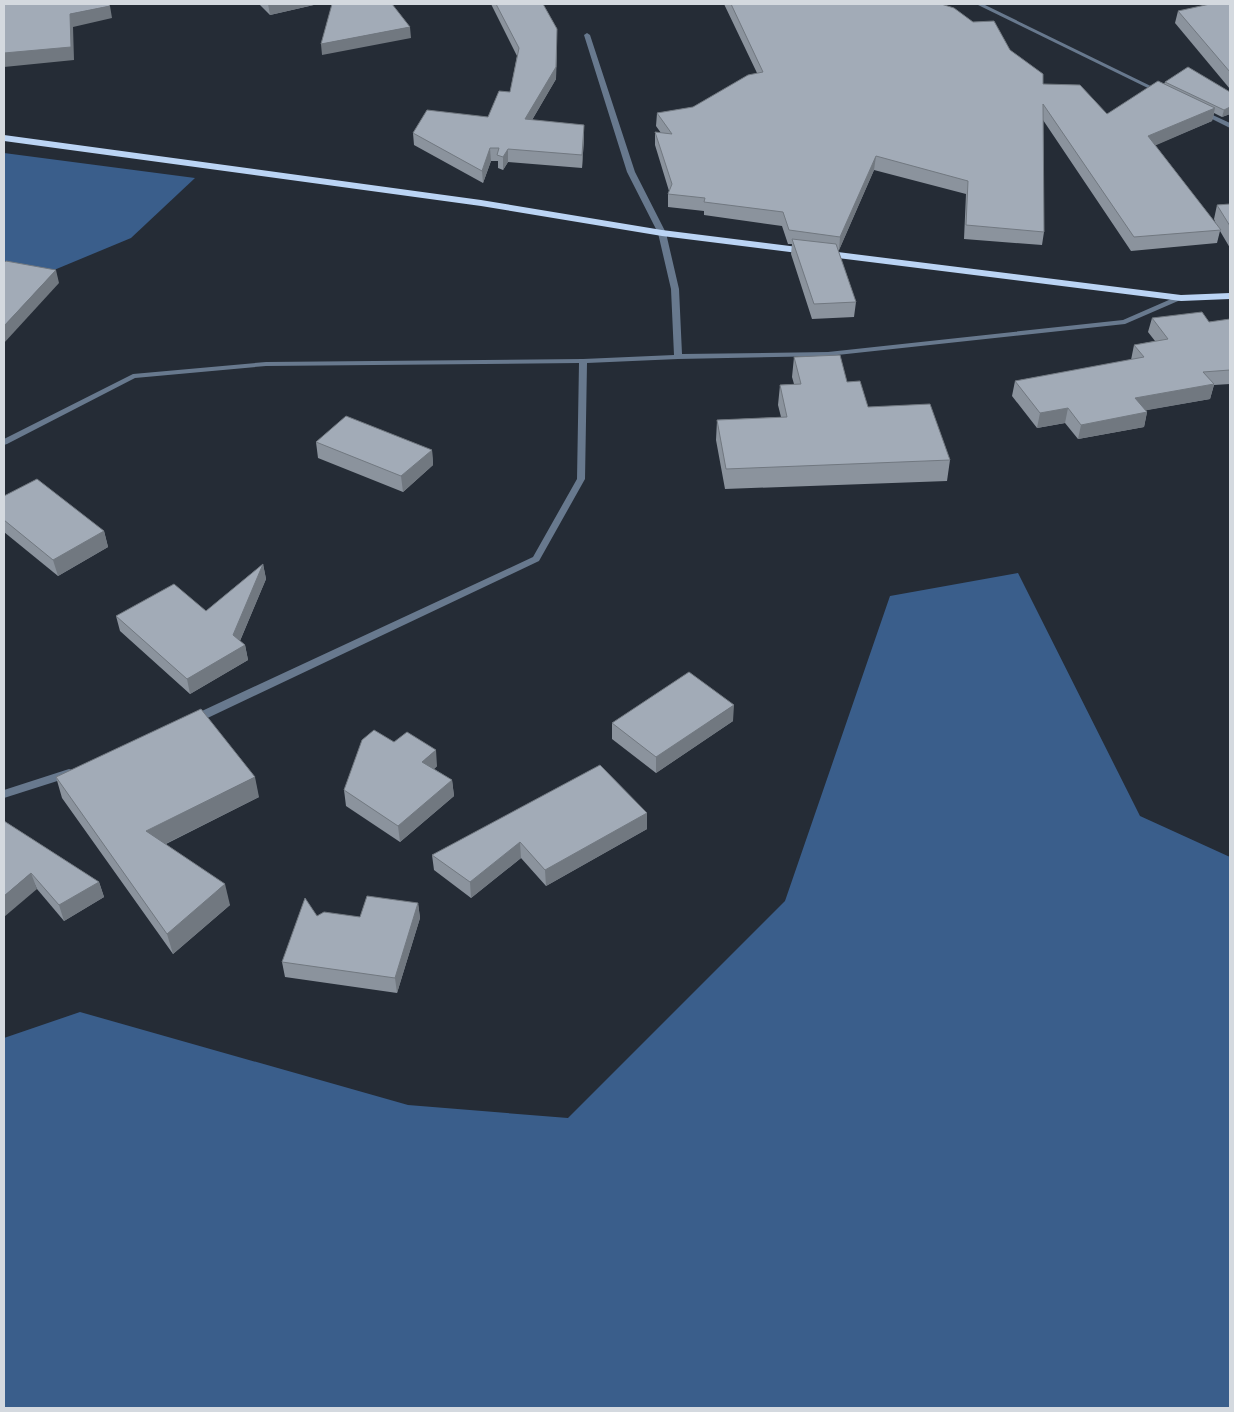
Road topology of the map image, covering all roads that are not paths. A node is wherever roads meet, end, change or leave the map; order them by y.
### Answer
1 (979, 4) edge
2 (587, 35) dead end
3 (1170, 96) edge
4 (1196, 109) edge
5 (1230, 126) edge
6 (4, 138) edge
7 (662, 233) junction
8 (1230, 296) edge
9 (1181, 298) junction
10 (678, 357) junction
11 (583, 361) junction
12 (4, 442) edge
13 (184, 724) edge
14 (75, 771) edge
15 (4, 794) edge

1 - 3 street
2 - 7 street
4 - 5 street
6 - 7 highway
7 - 9 highway
7 - 10 street
8 - 9 highway
9 - 10 street
10 - 11 street
11 - 12 street
11 - 13 street
14 - 15 street

